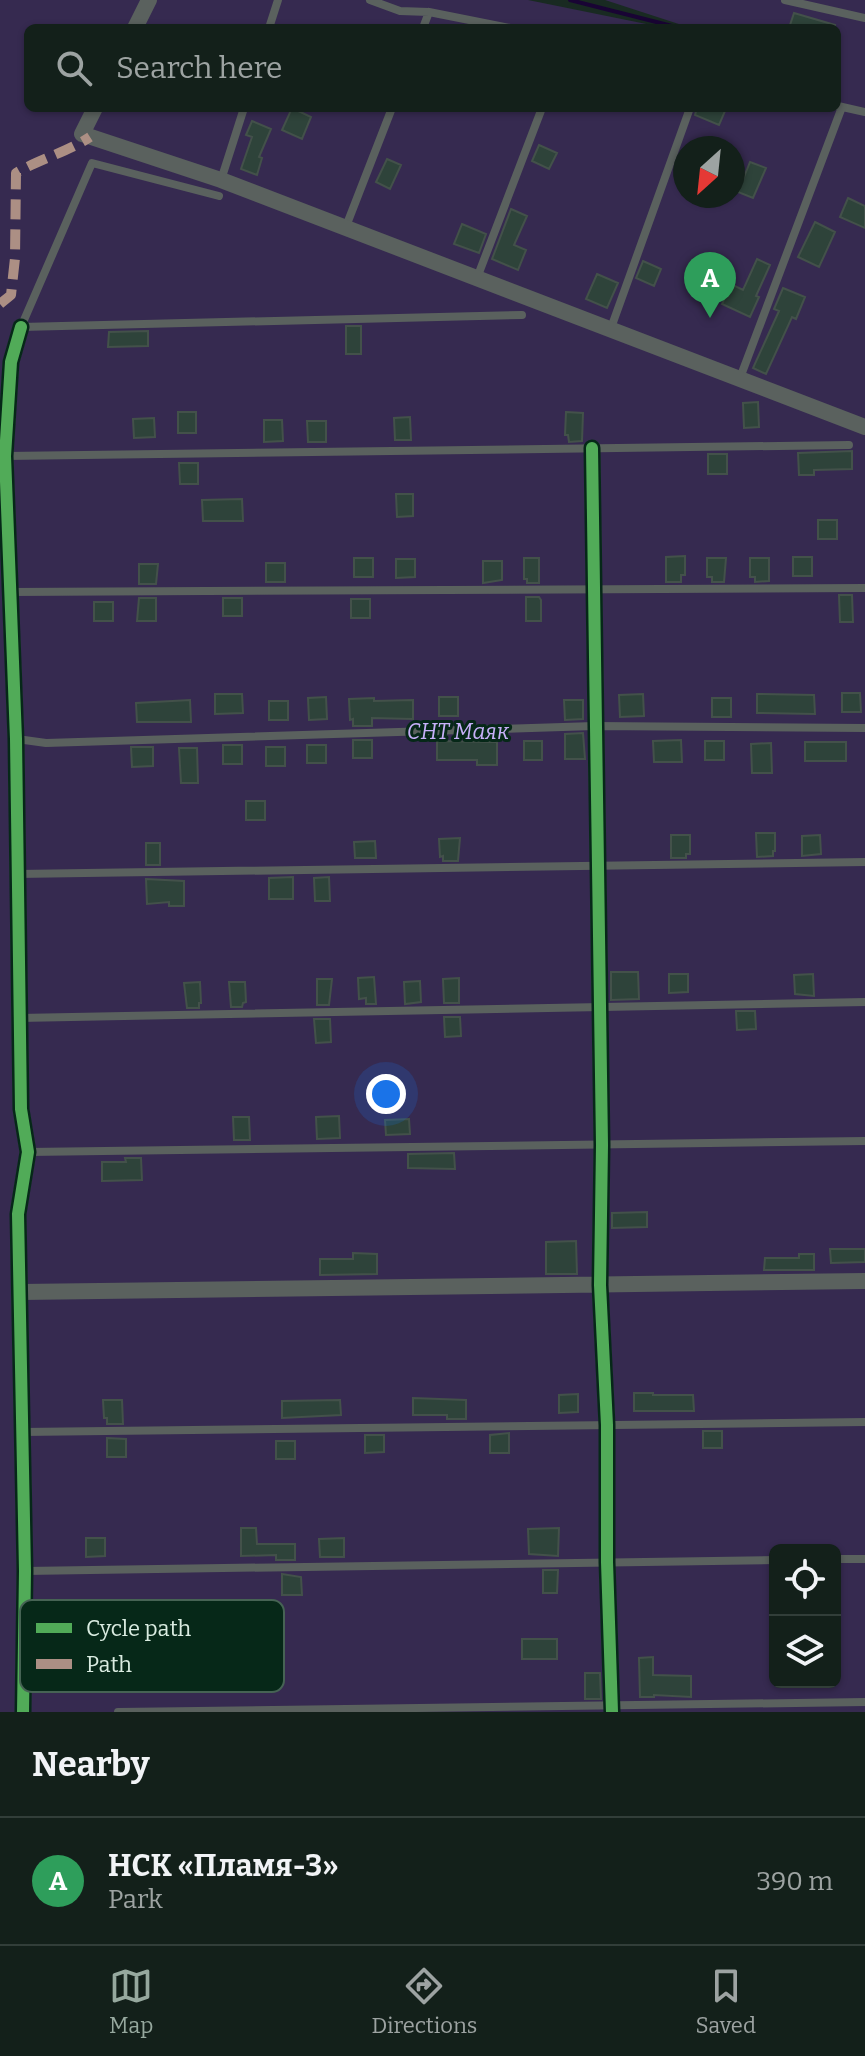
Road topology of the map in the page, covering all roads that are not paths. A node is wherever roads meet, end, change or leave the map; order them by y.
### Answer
1 (149, 0) edge
2 (278, 0) edge
3 (370, 0) edge
4 (785, 0) edge
5 (429, 12) junction
6 (865, 18) edge
7 (137, 24) edge
8 (270, 24) edge
9 (424, 24) edge
10 (490, 24) edge
11 (841, 106) edge
12 (93, 112) edge
13 (243, 112) edge
14 (390, 112) edge
15 (540, 112) edge
16 (689, 112) edge
17 (838, 112) edge
18 (865, 112) edge
19 (220, 188) junction
20 (345, 229) junction
21 (477, 278) junction
22 (522, 315) dead end
23 (21, 327) junction
24 (611, 328) junction
25 (740, 378) junction
26 (864, 424) edge
27 (849, 445) dead end
28 (592, 448) junction
29 (5, 456) junction
30 (592, 588) junction
31 (865, 588) edge
32 (8, 592) junction
33 (594, 726) junction
34 (865, 728) edge
35 (16, 739) junction
36 (865, 862) edge
37 (597, 865) junction
38 (16, 874) junction
39 (865, 1002) edge
40 (600, 1006) junction
41 (19, 1018) junction
42 (865, 1141) edge
43 (602, 1145) junction
44 (28, 1152) junction
45 (865, 1281) edge
46 (600, 1285) junction
47 (21, 1292) junction
48 (865, 1422) edge
49 (607, 1425) junction
50 (21, 1432) junction
51 (841, 1559) edge
52 (865, 1559) edge
53 (769, 1560) edge
54 (607, 1562) junction
55 (25, 1571) junction
56 (25, 1600) edge
57 (23, 1692) edge
58 (865, 1702) edge
59 (612, 1708) edge
60 (23, 1712) edge
61 (118, 1712) edge

1 - 7 street
2 - 8 lane
3 - 5 lane
4 - 6 lane
5 - 9 lane
5 - 10 lane
11 - 18 lane
12 - 19 street
13 - 19 lane
14 - 20 lane
15 - 21 lane
16 - 24 lane
17 - 25 lane
19 - 20 street
19 - 23 lane
20 - 21 street
21 - 24 street
22 - 23 lane
23 - 29 street
24 - 25 street
25 - 26 street
27 - 28 lane
28 - 29 lane
28 - 30 street
29 - 32 street
30 - 31 lane
30 - 32 lane
30 - 33 street
32 - 35 street
33 - 34 lane
33 - 35 lane
33 - 37 street
35 - 38 street
36 - 37 lane
37 - 38 lane
37 - 40 street
38 - 41 street
39 - 40 lane
40 - 41 lane
40 - 43 street
41 - 44 street
42 - 43 lane
43 - 44 lane
43 - 46 street
44 - 47 street
45 - 46 street
46 - 47 street
46 - 49 street
47 - 50 street
48 - 49 lane
49 - 50 lane
49 - 54 street
50 - 55 street
51 - 52 lane
53 - 54 lane
54 - 55 lane
54 - 59 street
55 - 56 street
57 - 60 street
58 - 59 lane
59 - 61 lane

